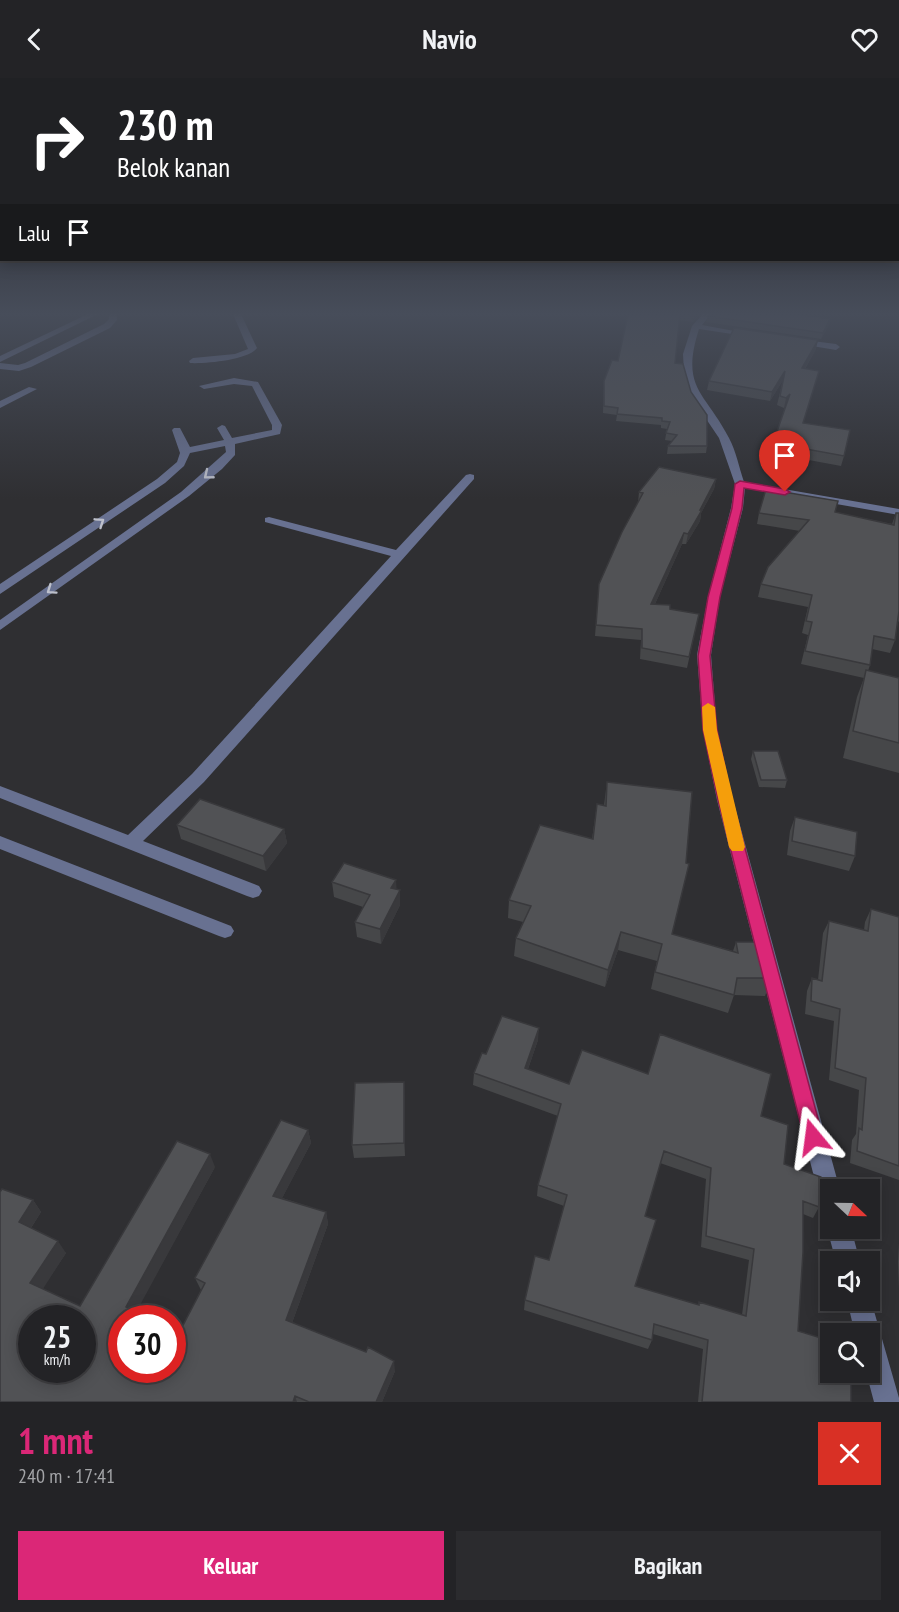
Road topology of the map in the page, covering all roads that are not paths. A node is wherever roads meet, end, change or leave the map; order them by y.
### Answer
1 (689, 376) edge
2 (204, 386) dead end
3 (32, 389) dead end
4 (0, 405) edge
5 (222, 428) dead end
6 (177, 430) dead end
7 (230, 443) junction
8 (186, 451) junction
9 (471, 477) dead end
10 (740, 484) junction
11 (899, 512) edge
12 (269, 520) dead end
13 (399, 554) junction
14 (0, 590) edge
15 (0, 626) edge
16 (0, 792) edge
17 (0, 842) edge
18 (129, 844) junction
19 (253, 891) dead end
20 (225, 931) dead end
21 (825, 1179) edge
22 (880, 1376) edge
23 (887, 1402) edge

1 - 10 street
2 - 7 street
3 - 4 street
5 - 7 street
6 - 8 street
7 - 8 street
7 -> 15 street
14 -> 8 street
9 - 13 street
10 - 11 street
10 - 21 street
12 - 13 street
13 - 18 street
16 - 18 street
17 - 20 street
18 - 19 street
22 - 23 street

